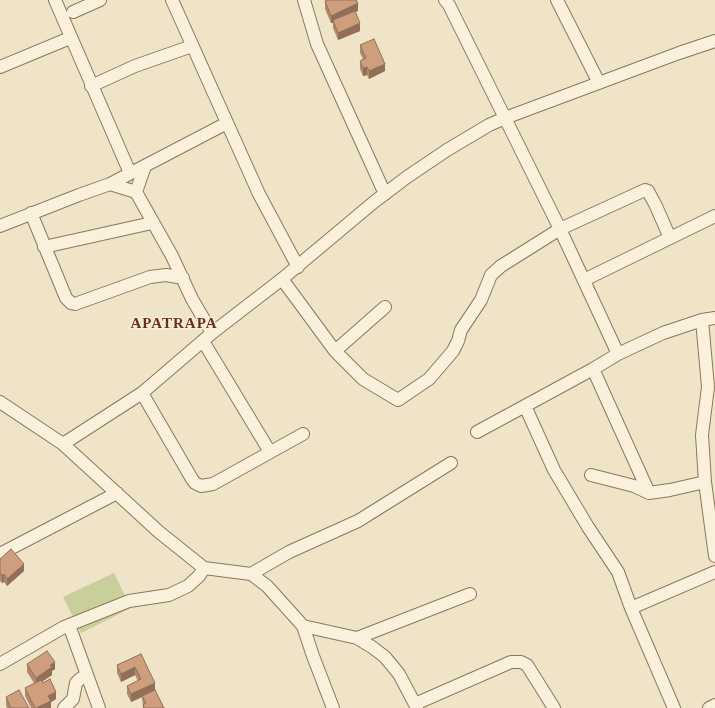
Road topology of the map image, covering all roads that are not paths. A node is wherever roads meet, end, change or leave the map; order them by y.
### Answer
1 (54, 0) edge
2 (100, 0) edge
3 (172, 0) edge
4 (304, 0) edge
5 (445, 0) edge
6 (557, 0) edge
7 (73, 12) dead end
8 (70, 38) junction
9 (715, 41) edge
10 (192, 46) junction
11 (0, 66) edge
12 (600, 83) junction
13 (91, 86) junction
14 (505, 118) junction
15 (227, 123) junction
16 (145, 166) junction
17 (130, 173) junction
18 (110, 184) junction
19 (136, 192) junction
20 (385, 194) junction
21 (31, 213) junction
22 (715, 216) edge
23 (152, 222) junction
24 (0, 226) edge
25 (560, 229) junction
26 (670, 238) junction
27 (44, 247) junction
28 (298, 267) junction
29 (183, 278) junction
30 (282, 279) junction
31 (584, 280) junction
32 (385, 307) dead end
33 (715, 318) edge
34 (702, 320) junction
35 (207, 337) junction
36 (335, 350) junction
37 (618, 354) junction
38 (593, 369) junction
39 (142, 394) junction
40 (0, 402) edge
41 (525, 406) junction
42 (478, 432) dead end
43 (303, 434) dead end
44 (63, 444) junction
45 (270, 452) junction
46 (451, 463) dead end
47 (591, 475) dead end
48 (705, 482) junction
49 (649, 493) junction
50 (117, 494) junction
51 (0, 554) edge
52 (715, 556) edge
53 (204, 568) junction
54 (715, 572) edge
55 (251, 574) junction
56 (470, 594) dead end
57 (631, 608) junction
58 (69, 625) junction
59 (303, 626) junction
60 (357, 638) junction
61 (0, 664) edge
62 (87, 675) junction
63 (715, 705) edge
64 (416, 706) edge
65 (64, 708) edge
66 (99, 708) edge
67 (332, 708) edge
68 (554, 708) edge
69 (673, 708) edge
70 (709, 708) edge

1 - 8 street
2 - 7 street
3 - 10 street
4 - 20 street
5 - 14 street
6 - 12 street
8 - 11 street
8 - 13 street
9 - 12 street
10 - 13 street
10 - 15 street
12 - 14 street
13 - 17 street
14 - 20 street
14 - 25 street
15 - 16 street
15 - 28 street
16 - 17 street
16 - 19 street
17 - 18 street
18 - 19 street
18 - 21 street
19 - 23 street
20 - 28 street
21 - 24 street
21 - 27 street
22 - 26 street
23 - 27 street
23 - 29 street
25 - 26 street
25 - 31 street
25 - 36 street
26 - 31 street
27 - 29 street
28 - 30 street
29 - 35 street
30 - 35 street
30 - 36 street
31 - 37 street
32 - 36 street
33 - 34 street
34 - 37 street
34 - 48 street
35 - 39 street
35 - 45 street
37 - 38 street
38 - 41 street
38 - 49 street
39 - 44 street
39 - 45 street
40 - 44 street
41 - 42 street
41 - 57 street
43 - 45 street
44 - 50 street
46 - 55 street
47 - 49 street
48 - 49 street
48 - 52 street
50 - 51 street
50 - 53 street
53 - 55 street
53 - 58 street
54 - 57 street
55 - 59 street
56 - 60 street
57 - 69 street
58 - 61 street
58 - 62 street
59 - 60 street
59 - 67 street
60 - 64 street
62 - 65 street
62 - 66 street
63 - 70 street
64 - 68 street

